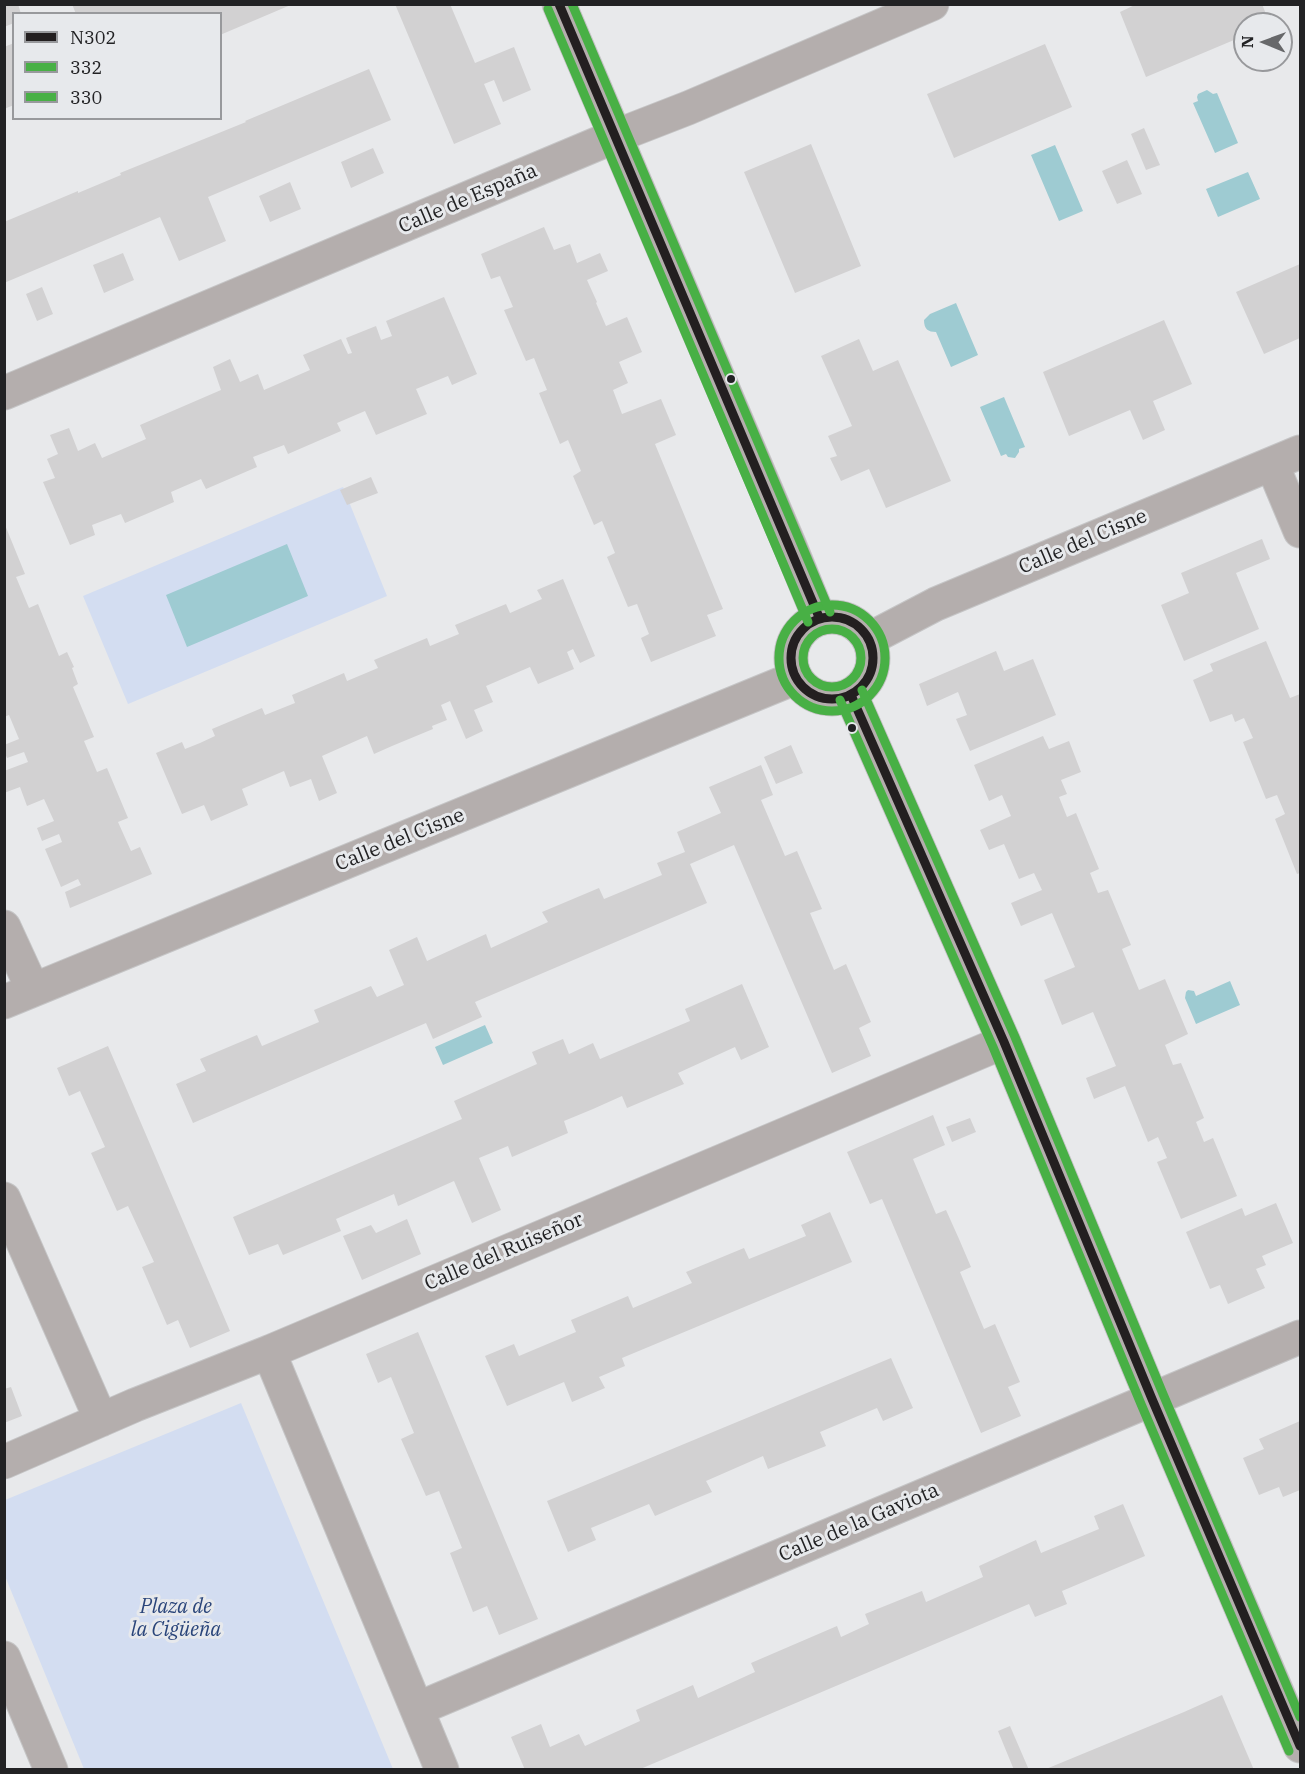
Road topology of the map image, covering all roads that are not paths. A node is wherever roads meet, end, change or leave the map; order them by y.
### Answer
1 (559, 4) edge
2 (932, 4) edge
3 (616, 136) junction
4 (4, 393) edge
5 (1286, 458) edge
6 (1300, 531) edge
7 (819, 617) junction
8 (869, 639) junction
9 (795, 678) junction
10 (851, 695) junction
11 (4, 927) edge
12 (19, 996) edge
13 (1004, 1042) junction
14 (4, 1198) edge
15 (1300, 1337) edge
16 (269, 1352) junction
17 (1152, 1399) junction
18 (101, 1420) junction
19 (4, 1462) edge
20 (4, 1658) edge
21 (417, 1709) junction
22 (1300, 1746) edge
23 (51, 1770) edge
24 (442, 1770) edge

1 - 3 street
2 - 3 street, Calle de España
3 - 4 street, Calle de España
3 - 7 street
5 - 6 street
5 - 8 street, Calle del Cisne
7 - 8 street
7 - 9 street
8 - 10 street
9 - 10 street
9 - 12 street, Calle del Cisne
10 - 13 street
11 - 12 street
13 - 16 street, Calle del Ruiseñor
13 - 17 street
14 - 18 street
15 - 17 street, Calle de la Gaviota
16 - 18 street, Calle del Ruiseñor
16 - 21 street
17 - 21 street, Calle de la Gaviota
17 - 22 street
18 - 19 street, Calle del Ruiseñor
20 - 23 street
21 - 24 street

